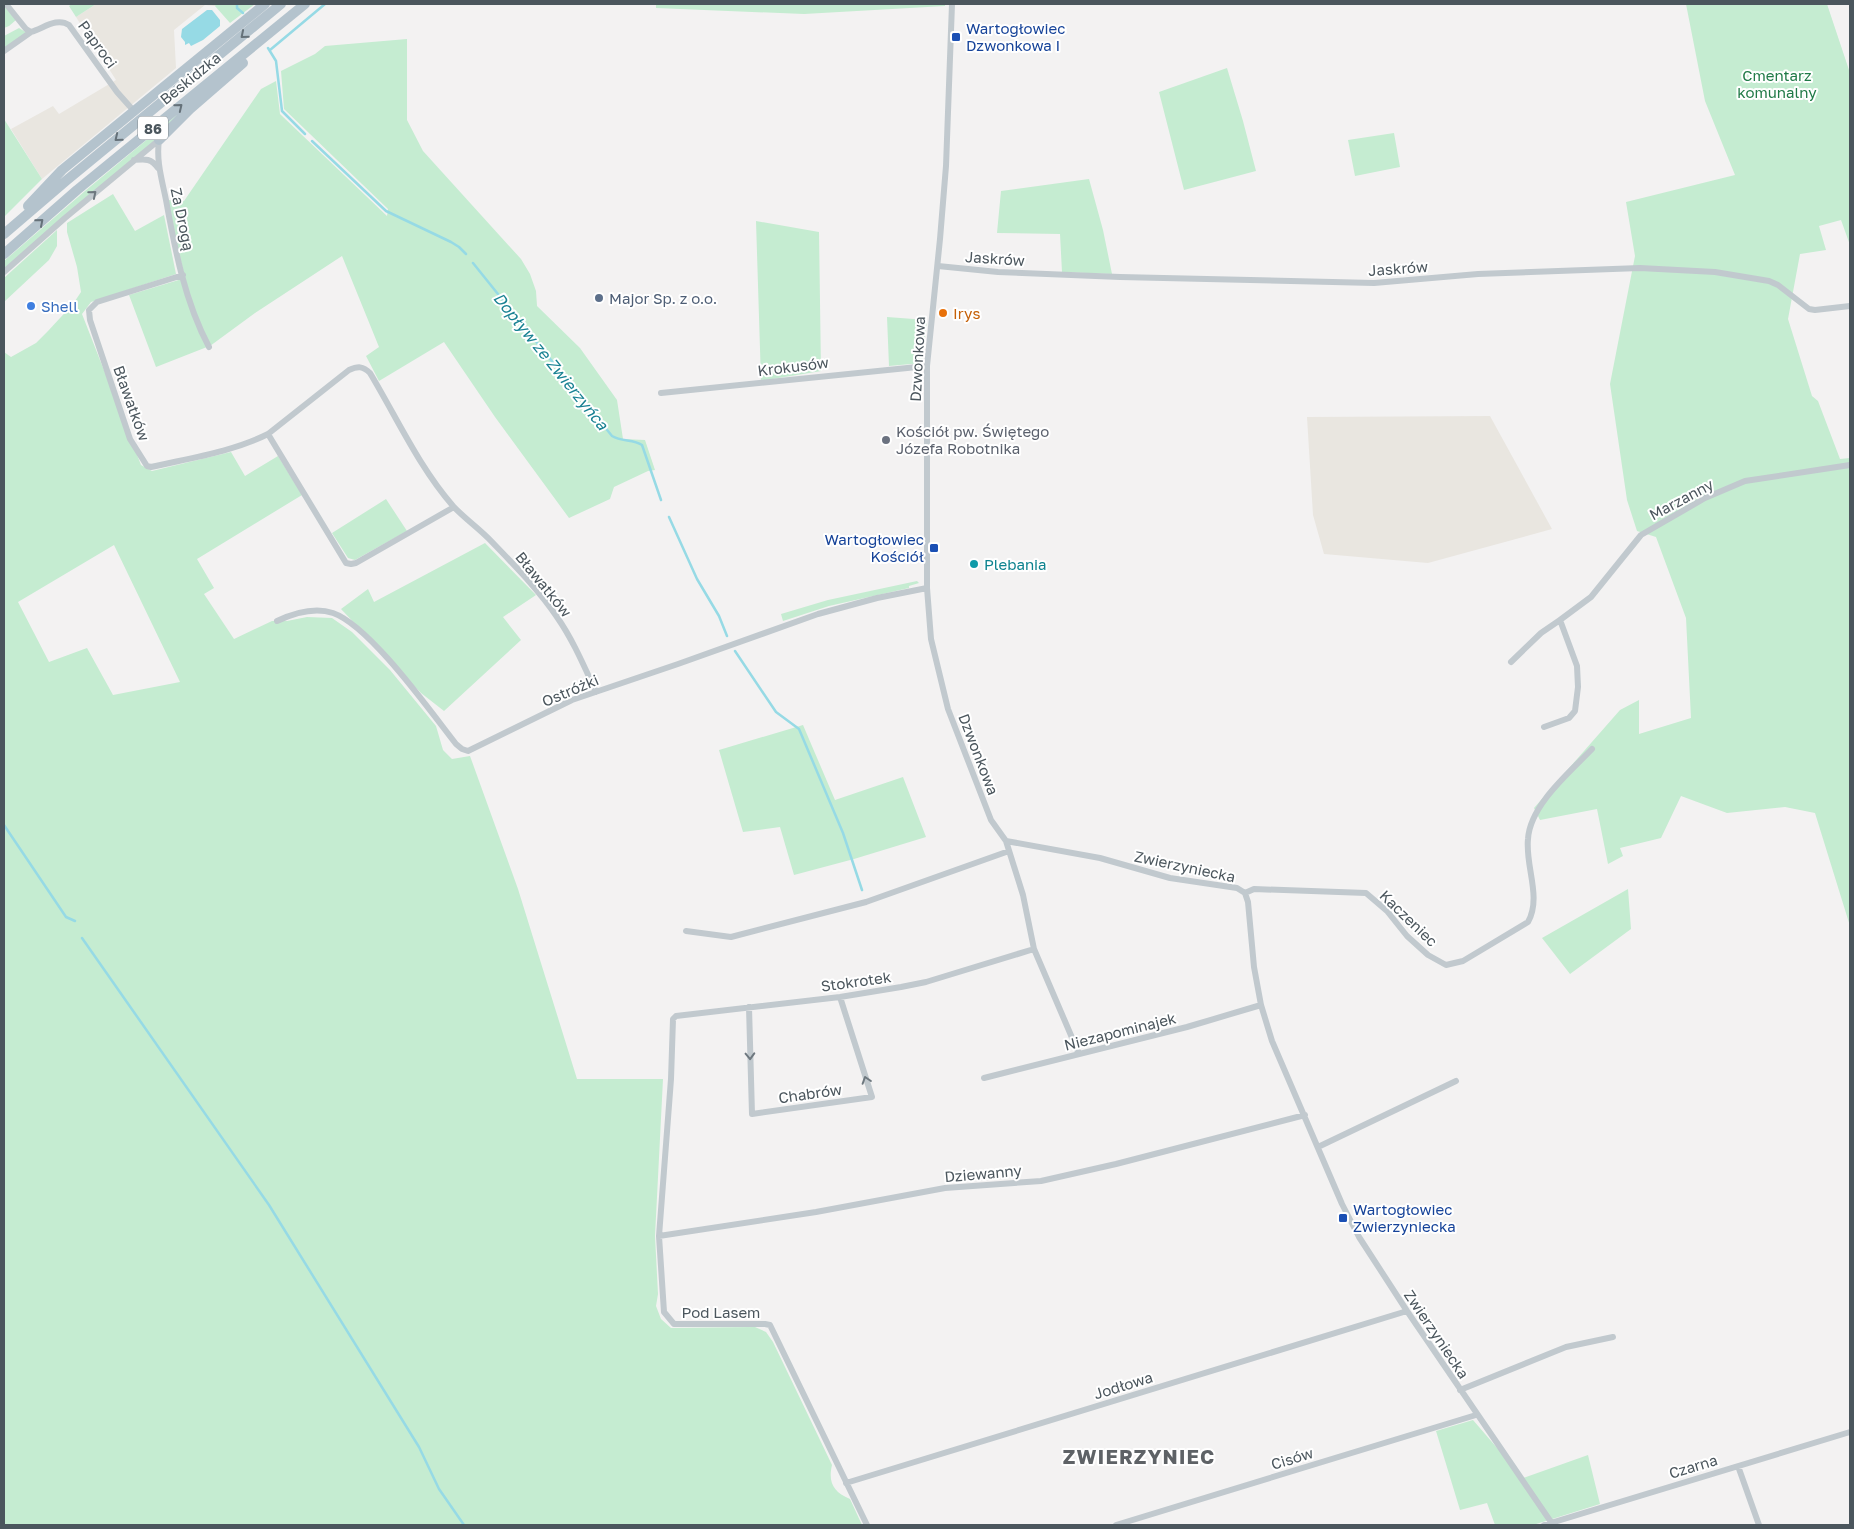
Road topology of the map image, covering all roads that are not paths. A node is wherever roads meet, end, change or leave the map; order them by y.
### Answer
1 (6, 4) edge
2 (265, 4) edge
3 (281, 4) edge
4 (305, 4) edge
5 (952, 4) edge
6 (31, 32) junction
7 (4, 52) edge
8 (133, 110) junction
9 (159, 140) junction
10 (133, 160) junction
11 (159, 168) junction
12 (4, 234) edge
13 (4, 254) edge
14 (938, 266) junction
15 (4, 272) edge
16 (183, 275) junction
17 (1850, 306) edge
18 (209, 347) dead end
19 (927, 366) junction
20 (661, 393) dead end
21 (268, 434) junction
22 (1850, 465) edge
23 (454, 507) junction
24 (927, 588) junction
25 (1560, 620) junction
26 (277, 621) dead end
27 (1511, 662) dead end
28 (596, 692) junction
29 (1544, 727) dead end
30 (1592, 749) dead end
31 (1006, 841) junction
32 (1008, 851) junction
33 (1245, 893) junction
34 (686, 931) dead end
35 (1034, 949) junction
36 (840, 997) junction
37 (1261, 1005) junction
38 (749, 1007) junction
39 (676, 1016) joint
40 (1079, 1054) junction
41 (984, 1078) dead end
42 (1456, 1081) dead end
43 (1304, 1115) junction
44 (1318, 1147) junction
45 (659, 1236) junction
46 (1407, 1311) junction
47 (1613, 1337) dead end
48 (1460, 1390) junction
49 (1476, 1414) junction
50 (1850, 1432) edge
51 (1738, 1466) junction
52 (846, 1483) junction
53 (867, 1525) edge
54 (1116, 1525) edge
55 (1549, 1525) edge
56 (1759, 1525) edge

1 - 6 street
2 - 8 main road
3 -> 12 main road, Beskidzka / 86
4 - 9 main road
13 -> 4 main road, Beskidzka / 86
5 - 14 street, Dzwonkowa
6 - 7 street, Paproci
6 - 8 street, Paproci
8 - 12 main road
9 - 10 street
9 - 11 street, Za Drogą
10 - 11 street
15 -> 10 street
11 - 16 street, Za Drogą
14 - 17 street, Jaskrów
14 - 19 street, Dzwonkowa
16 - 18 street, Za Drogą
16 - 21 street, Bławatków
19 - 20 street, Krokusów
19 - 24 street, Dzwonkowa
21 - 23 street
21 - 23 street, Bławatków
22 - 25 street, Marzanny
23 - 28 street, Bławatków
24 - 28 street, Ostróżki
24 - 31 street, Dzwonkowa
25 - 27 street, Marzanny
25 - 29 street
26 - 28 street, Ostróżki
30 - 33 street, Kaczeniec
31 - 32 street, Dzwonkowa
31 - 33 street, Zwierzyniecka
32 - 34 street
32 - 35 street, Dzwonkowa
33 - 37 street, Zwierzyniecka
35 - 36 street, Stokrotek
35 - 40 street, Dzwonkowa
36 - 38 street, Stokrotek
38 -> 36 street, Chabrów
37 - 40 street, Niezapominajek
37 - 43 street, Zwierzyniecka
38 - 39 street, Stokrotek
39 - 45 street, Pod Lasem
40 - 41 street, Niezapominajek
42 - 44 street
43 - 44 street, Zwierzyniecka
43 - 45 street, Dziewanny
44 - 46 street, Zwierzyniecka
45 - 52 street, Pod Lasem
46 - 48 street, Zwierzyniecka
46 - 52 street, Jodłowa
47 - 48 street
48 - 49 street, Zwierzyniecka
49 - 54 street, Cisów
49 - 55 street, Zwierzyniecka
50 - 51 street, Czarna
51 - 55 street, Czarna
51 - 56 street
52 - 53 street, Pod Lasem

